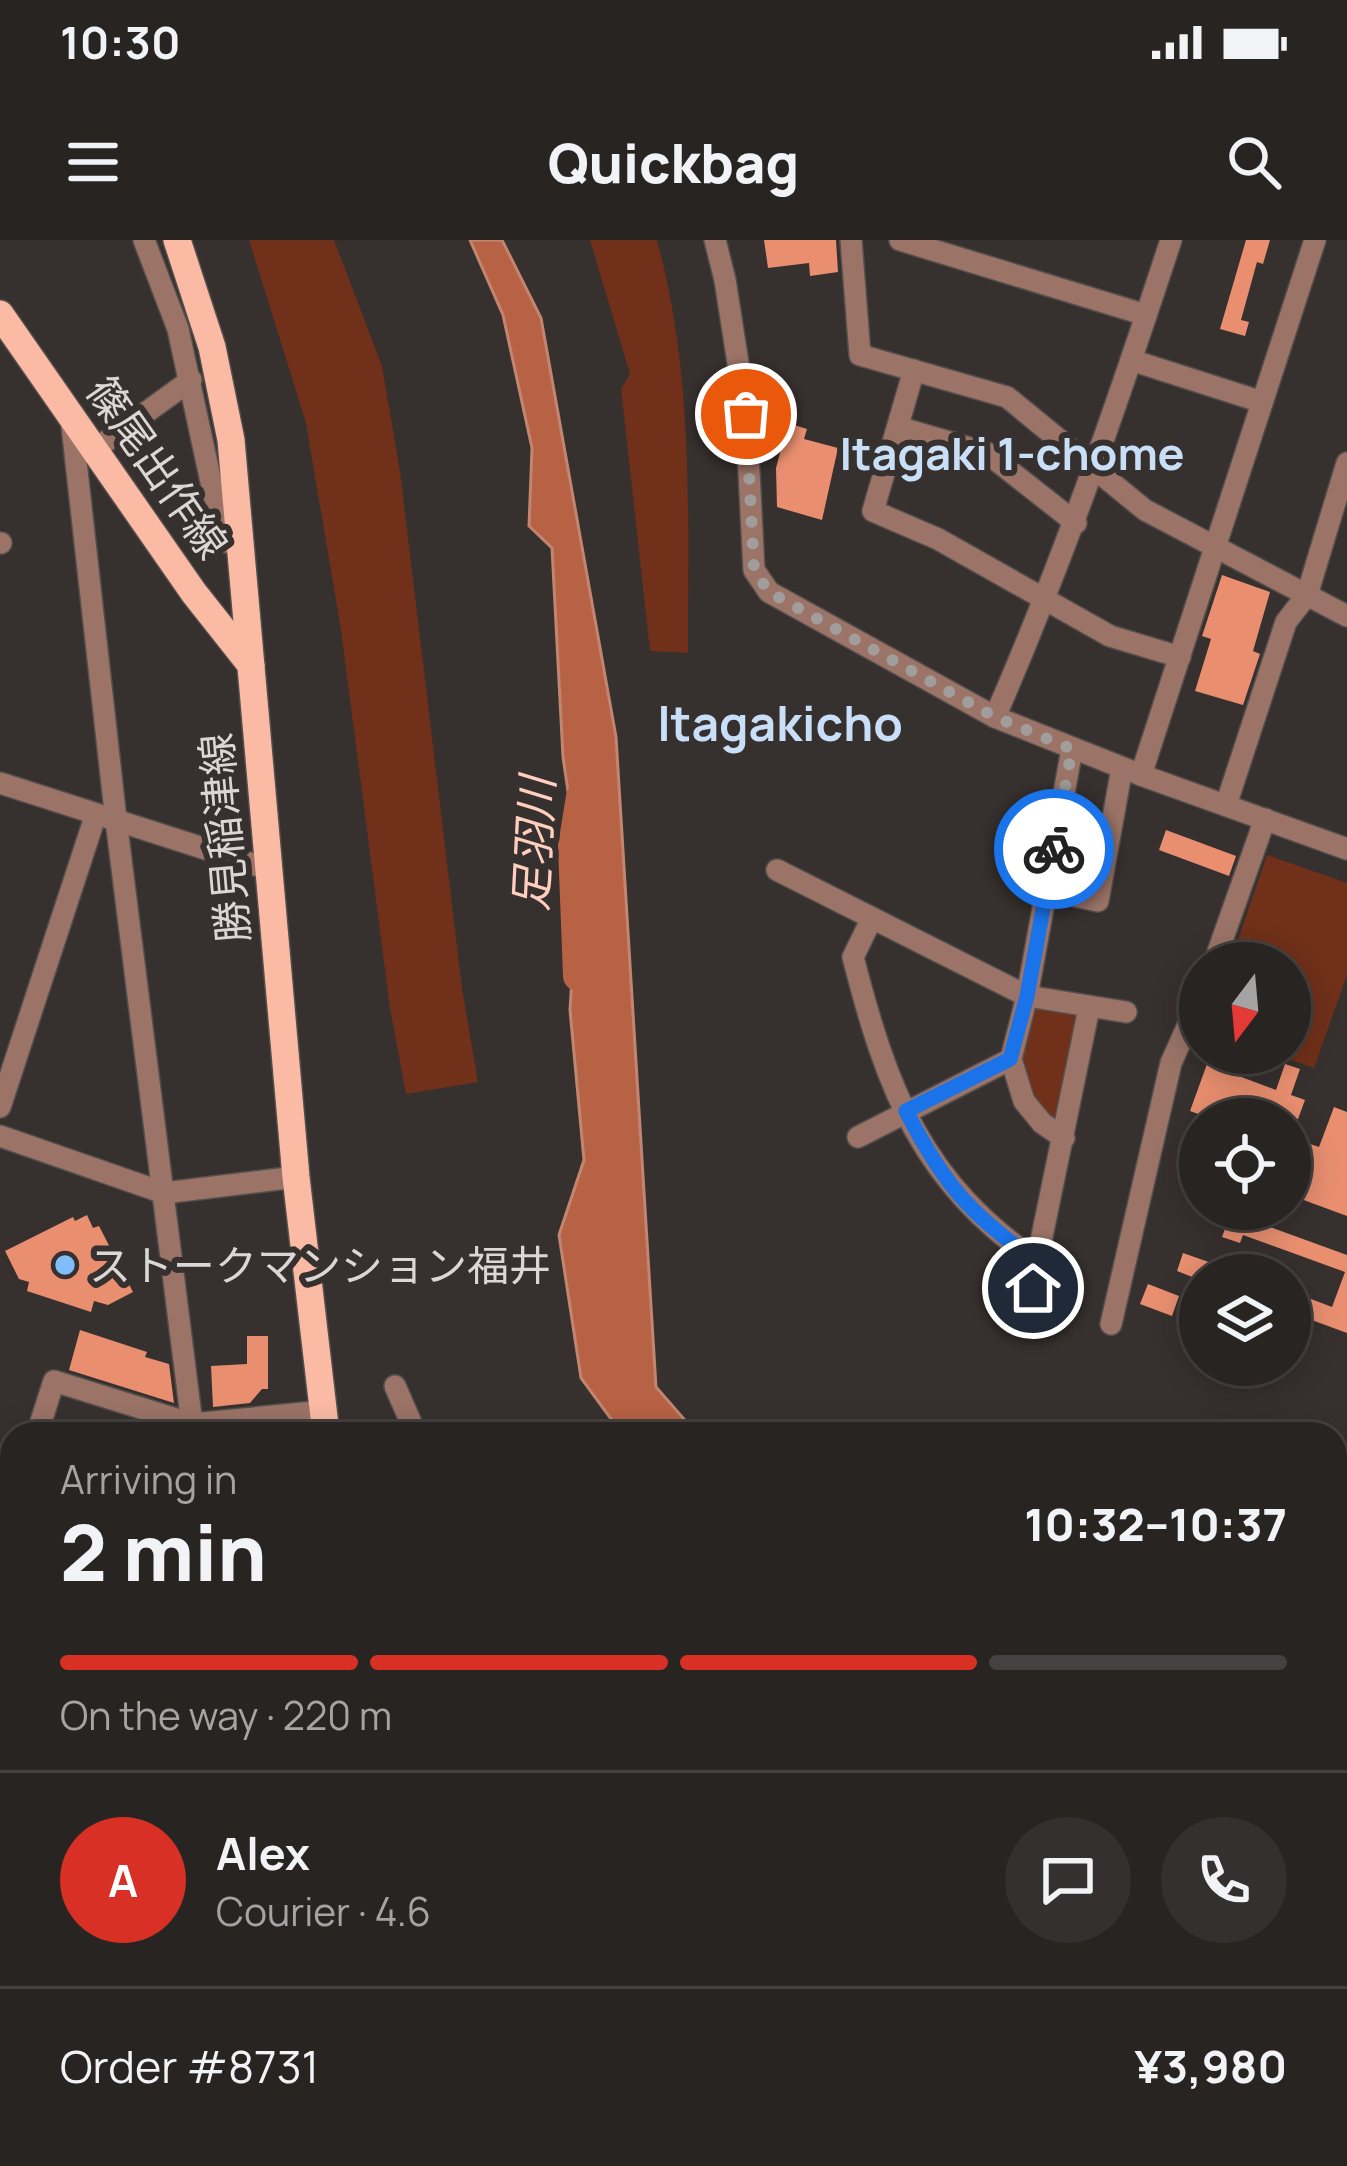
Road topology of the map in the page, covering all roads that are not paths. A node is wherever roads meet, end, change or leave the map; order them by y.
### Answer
1 (144, 240) edge
2 (177, 240) edge
3 (715, 240) edge
4 (728, 240) edge
5 (851, 240) edge
6 (900, 240) edge
7 (1171, 240) edge
8 (1315, 240) edge
9 (725, 280) junction
10 (0, 314) edge
11 (1146, 315) junction
12 (1131, 360) junction
13 (914, 370) junction
14 (191, 380) junction
15 (1262, 402) junction
16 (71, 417) junction
17 (898, 427) junction
18 (94, 450) junction
19 (1347, 463) edge
20 (1096, 467) junction
21 (1076, 523) junction
22 (240, 542) junction
23 (1215, 546) junction
24 (1307, 595) junction
25 (1047, 598) junction
26 (1347, 616) edge
27 (1180, 657) junction
28 (251, 665) junction
29 (995, 717) junction
30 (1072, 749) junction
31 (1132, 772) junction
32 (0, 783) edge
33 (1226, 806) junction
34 (106, 817) junction
35 (1265, 819) junction
36 (1347, 849) edge
37 (268, 869) junction
38 (777, 871) dead end
39 (1046, 890) junction
40 (872, 918) junction
41 (1221, 942) edge
42 (1027, 996) junction
43 (1089, 1008) junction
44 (1126, 1012) dead end
45 (1179, 1045) edge
46 (1010, 1059) junction
47 (0, 1107) edge
48 (906, 1111) junction
49 (0, 1136) edge
50 (858, 1137) dead end
51 (1064, 1138) junction
52 (296, 1177) junction
53 (164, 1193) junction
54 (1040, 1263) junction
55 (1026, 1314) dead end
56 (1111, 1324) dead end
57 (395, 1386) dead end
58 (41, 1422) edge
59 (171, 1422) edge
60 (190, 1422) edge
61 (325, 1422) edge
62 (411, 1422) edge

1 - 14 street
2 - 22 main road, 勝見稲津線
3 - 9 street
4 - 9 street
5 - 13 street
6 - 11 street
7 - 11 street
8 - 15 street
9 - 29 street
10 - 16 main road, 篠尾出作線
11 - 12 street
12 - 15 street
12 - 20 street
13 - 17 street
13 - 20 street
14 - 18 street
14 - 22 street
15 - 23 street
16 - 18 main road, 篠尾出作線
16 - 34 street
17 - 21 street
17 - 25 street
18 - 28 main road, 篠尾出作線
19 - 24 street
20 - 21 street
20 - 23 street
21 - 25 street
22 - 28 main road, 勝見稲津線
23 - 24 street
23 - 27 street
24 - 26 street
24 - 33 street
25 - 27 street
25 - 29 street
27 - 31 street
28 - 37 main road, 勝見稲津線
29 - 30 street
30 - 31 street
30 - 39 street
31 - 33 street
31 - 39 street
32 - 34 street
33 - 35 street
34 - 37 street
34 - 47 street
34 - 53 street
35 - 36 street
35 - 41 street
37 - 52 main road, 勝見稲津線
38 - 40 street
39 - 42 street
40 - 42 street
40 - 48 street
42 - 43 street
42 - 46 street
43 - 44 street
43 - 51 street
45 - 56 street
46 - 48 street
46 - 51 street
48 - 50 street
48 - 54 street
49 - 53 street
51 - 54 street
52 - 53 street
52 - 61 main road, 勝見稲津線
53 - 60 street
54 - 55 street
57 - 62 street
58 - 59 street

